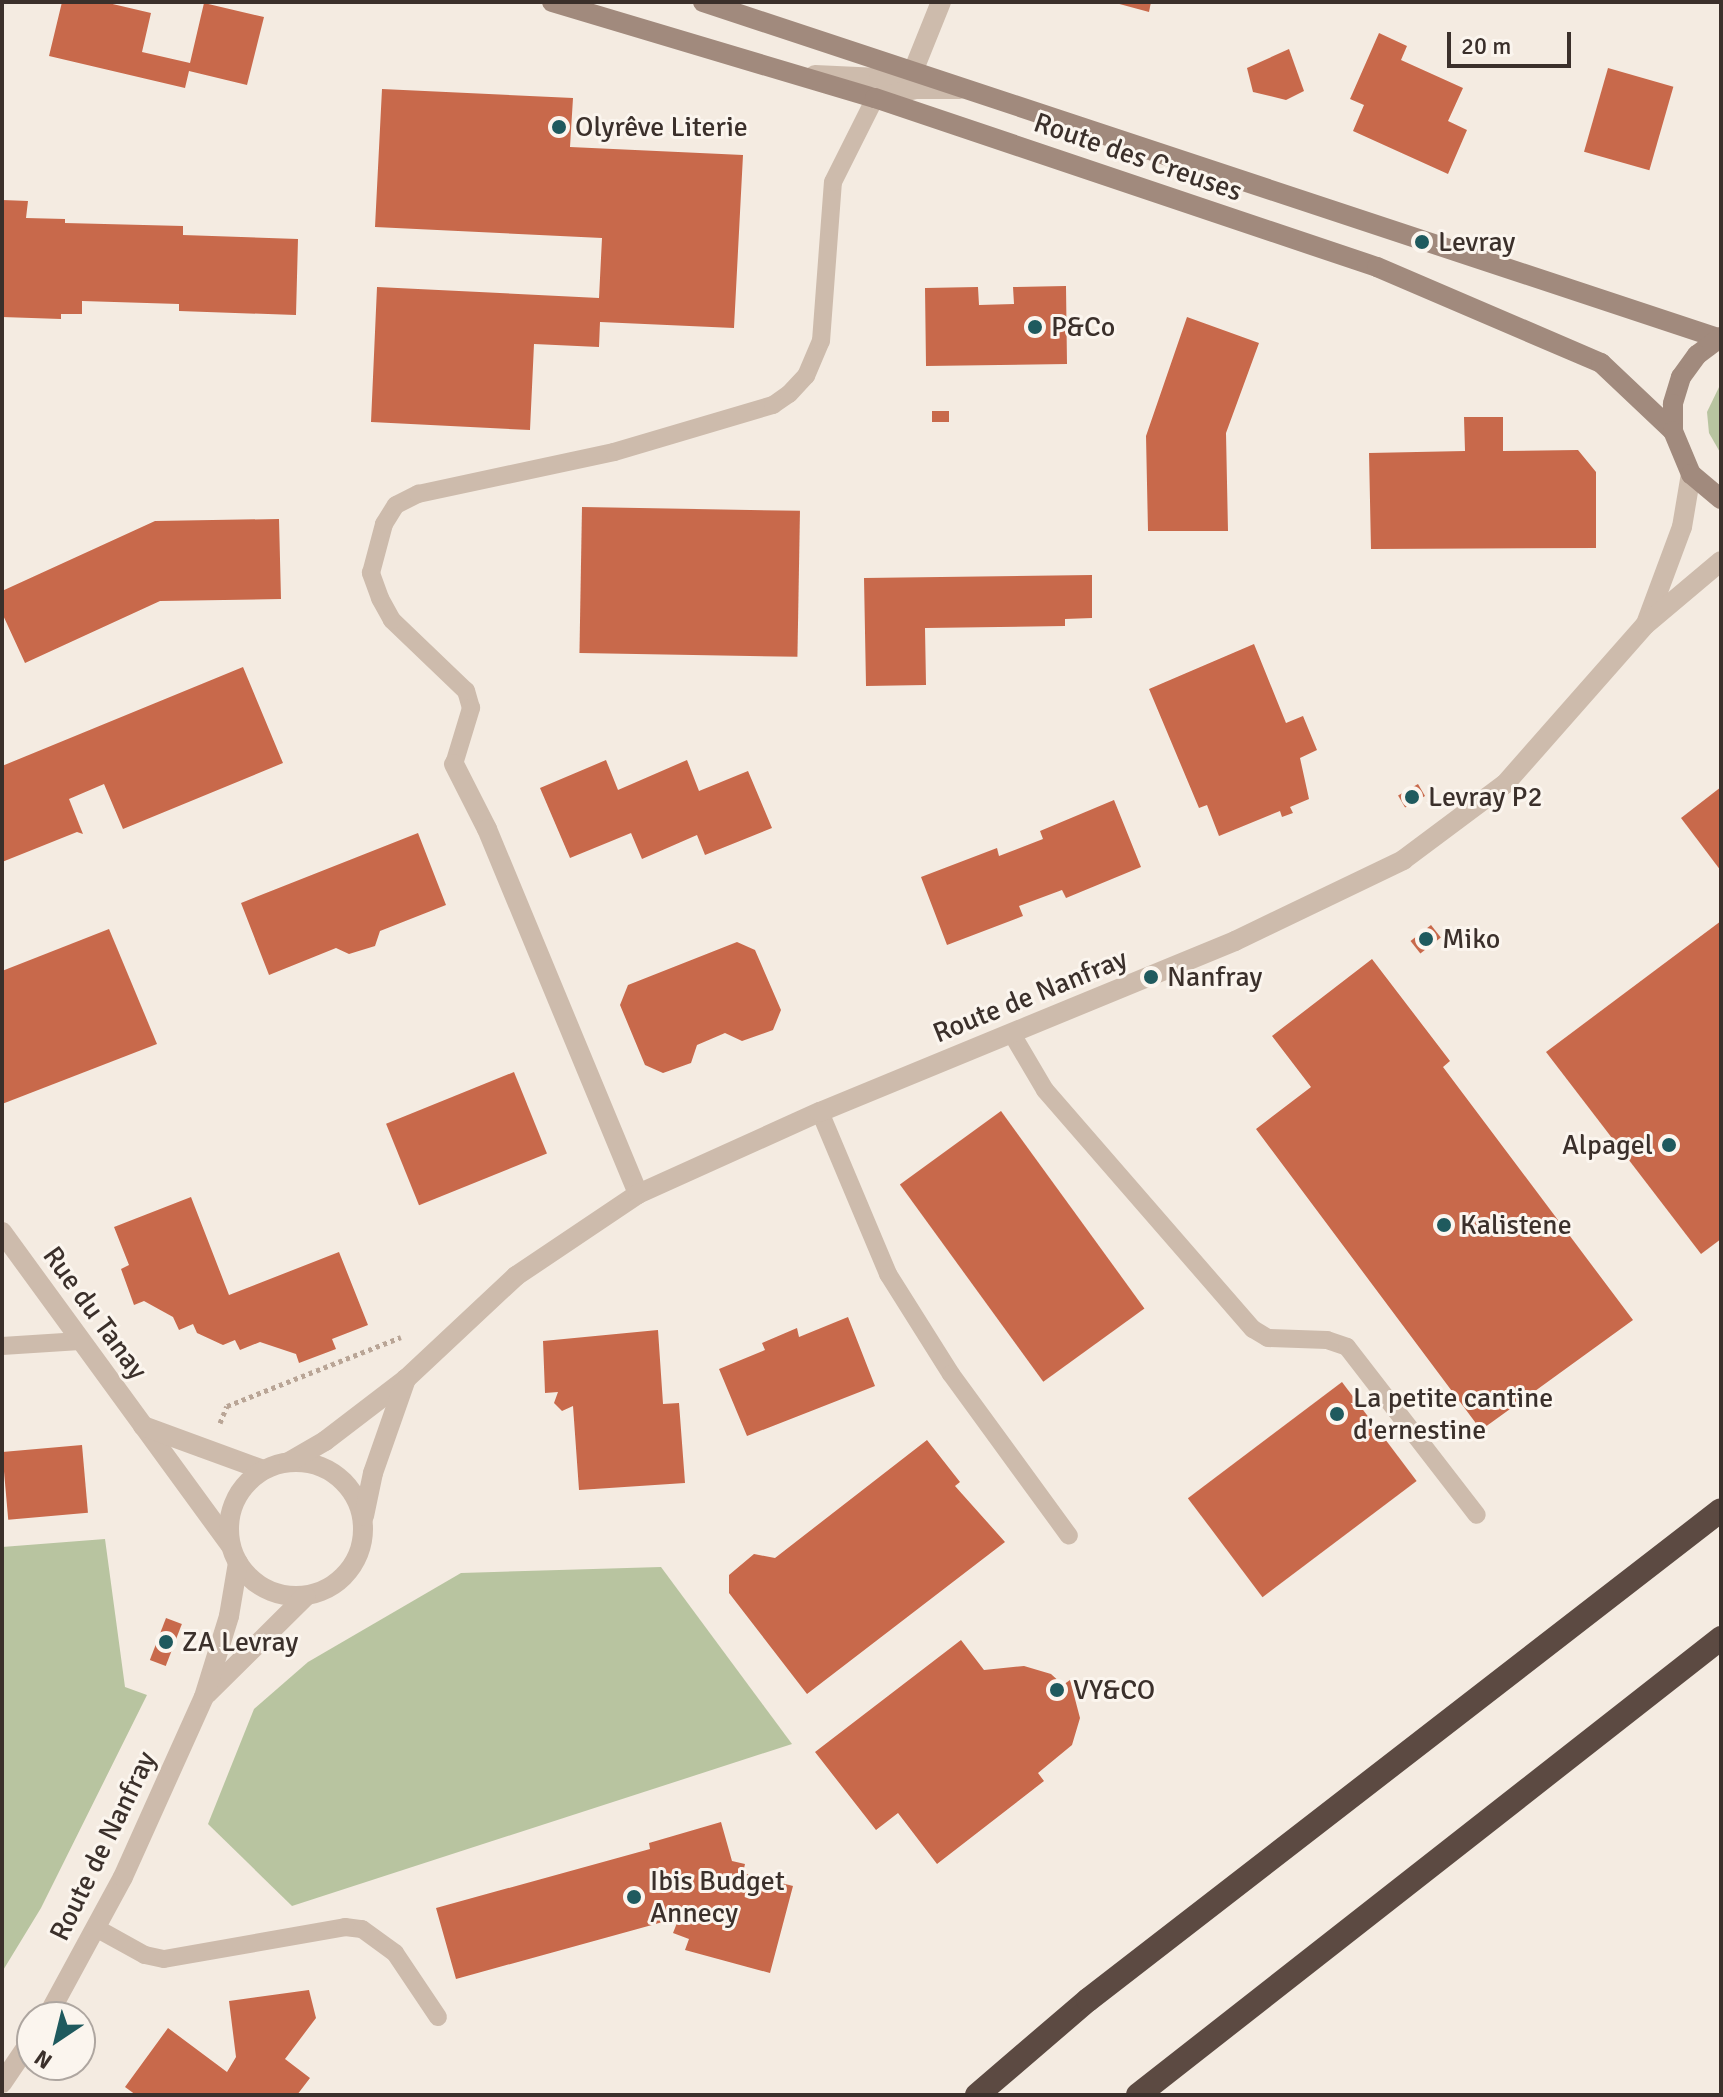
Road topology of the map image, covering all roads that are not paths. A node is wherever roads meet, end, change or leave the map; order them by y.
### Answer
1 (552, 2) edge
2 (703, 2) edge
3 (941, 2) edge
4 (914, 69) junction
5 (798, 74) junction
6 (976, 89) junction
7 (875, 98) junction
8 (1720, 337) edge
9 (1673, 431) junction
10 (1691, 474) junction
11 (1721, 499) edge
12 (1721, 561) edge
13 (1664, 578) junction
14 (1695, 584) junction
15 (1645, 625) junction
16 (454, 764) joint
17 (1012, 1034) junction
18 (820, 1112) junction
19 (638, 1194) junction
20 (2, 1232) edge
21 (80, 1341) junction
22 (2, 1346) edge
23 (406, 1379) junction
24 (143, 1426) junction
25 (289, 1462) junction
26 (263, 1470) junction
27 (1721, 1510) edge
28 (1477, 1515) dead end
29 (363, 1522) junction
30 (1069, 1536) dead end
31 (234, 1554) junction
32 (306, 1596) junction
33 (1721, 1638) edge
34 (204, 1697) junction
35 (96, 1928) junction
36 (56, 2001) edge
37 (438, 2017) dead end
38 (16, 2062) edge
39 (2, 2083) edge
40 (977, 2095) edge
41 (1138, 2095) edge

1 - 5 main road, Route des Creuses
2 - 4 main road, Route des Creuses
3 - 4 street
4 - 5 street
4 - 6 main road, Route des Creuses
5 - 7 main road, Route des Creuses
6 - 7 street
6 - 8 main road, Route des Creuses
7 - 9 main road, Route des Creuses
7 - 16 lane
8 - 9 main road
9 - 10 main road
10 - 11 main road
10 - 13 street, Route de Nanfray
12 - 14 street, Route de Nanfray
13 - 14 street
13 - 15 street, Route de Nanfray
14 - 15 street, Route de Nanfray
15 - 17 street, Route de Nanfray
16 - 19 street
17 - 18 street, Route de Nanfray
17 - 28 lane
18 - 19 street, Route de Nanfray
18 - 30 lane
19 - 23 street, Route de Nanfray
20 - 21 street, Rue du Tanay
21 - 22 lane
21 - 24 street, Rue du Tanay
23 - 25 street, Route de Nanfray
23 - 29 street, Route de Nanfray
24 - 26 street
24 - 31 street, Rue du Tanay
25 - 26 street, Route de Nanfray
25 - 29 street
26 - 31 street, Route de Nanfray
27 - 40 highway
29 - 32 street, Route de Nanfray
31 - 32 street
31 - 34 street, Route de Nanfray
32 - 34 street, Route de Nanfray
33 - 41 highway
34 - 35 street, Route de Nanfray
35 - 36 street, Route de Nanfray
35 - 37 lane
38 - 39 street

